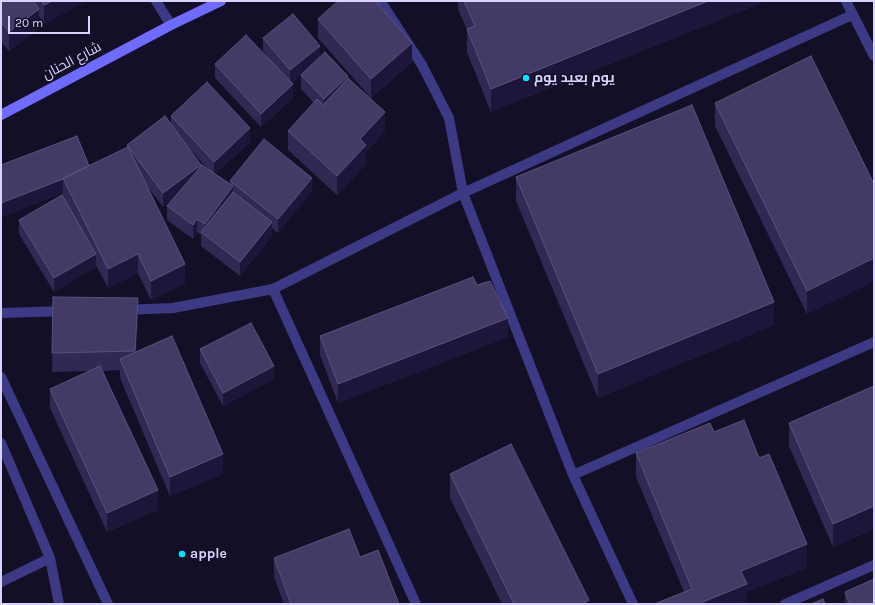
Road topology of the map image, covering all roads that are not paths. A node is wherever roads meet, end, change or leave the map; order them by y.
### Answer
1 (156, 1) edge
2 (221, 1) edge
3 (378, 1) edge
4 (846, 1) edge
5 (852, 15) junction
6 (171, 25) junction
7 (874, 56) edge
8 (1, 114) edge
9 (463, 192) junction
10 (273, 289) junction
11 (118, 310) edge
12 (79, 311) edge
13 (1, 313) edge
14 (874, 342) edge
15 (1, 377) edge
16 (1, 443) edge
17 (573, 475) junction
18 (50, 558) junction
19 (874, 565) edge
20 (1, 582) edge
21 (59, 604) edge
22 (108, 604) edge
23 (416, 604) edge
24 (633, 604) edge
25 (785, 604) edge

1 - 6 street
2 - 6 main road, شارع الحنان
3 - 9 street
4 - 5 street
5 - 7 street
5 - 9 street
6 - 8 main road, شارع الحنان
9 - 10 street
9 - 17 street
10 - 11 street
10 - 23 street
12 - 13 street
14 - 17 street
15 - 22 street
16 - 18 street
17 - 24 street
18 - 20 street
18 - 21 street
19 - 25 street

